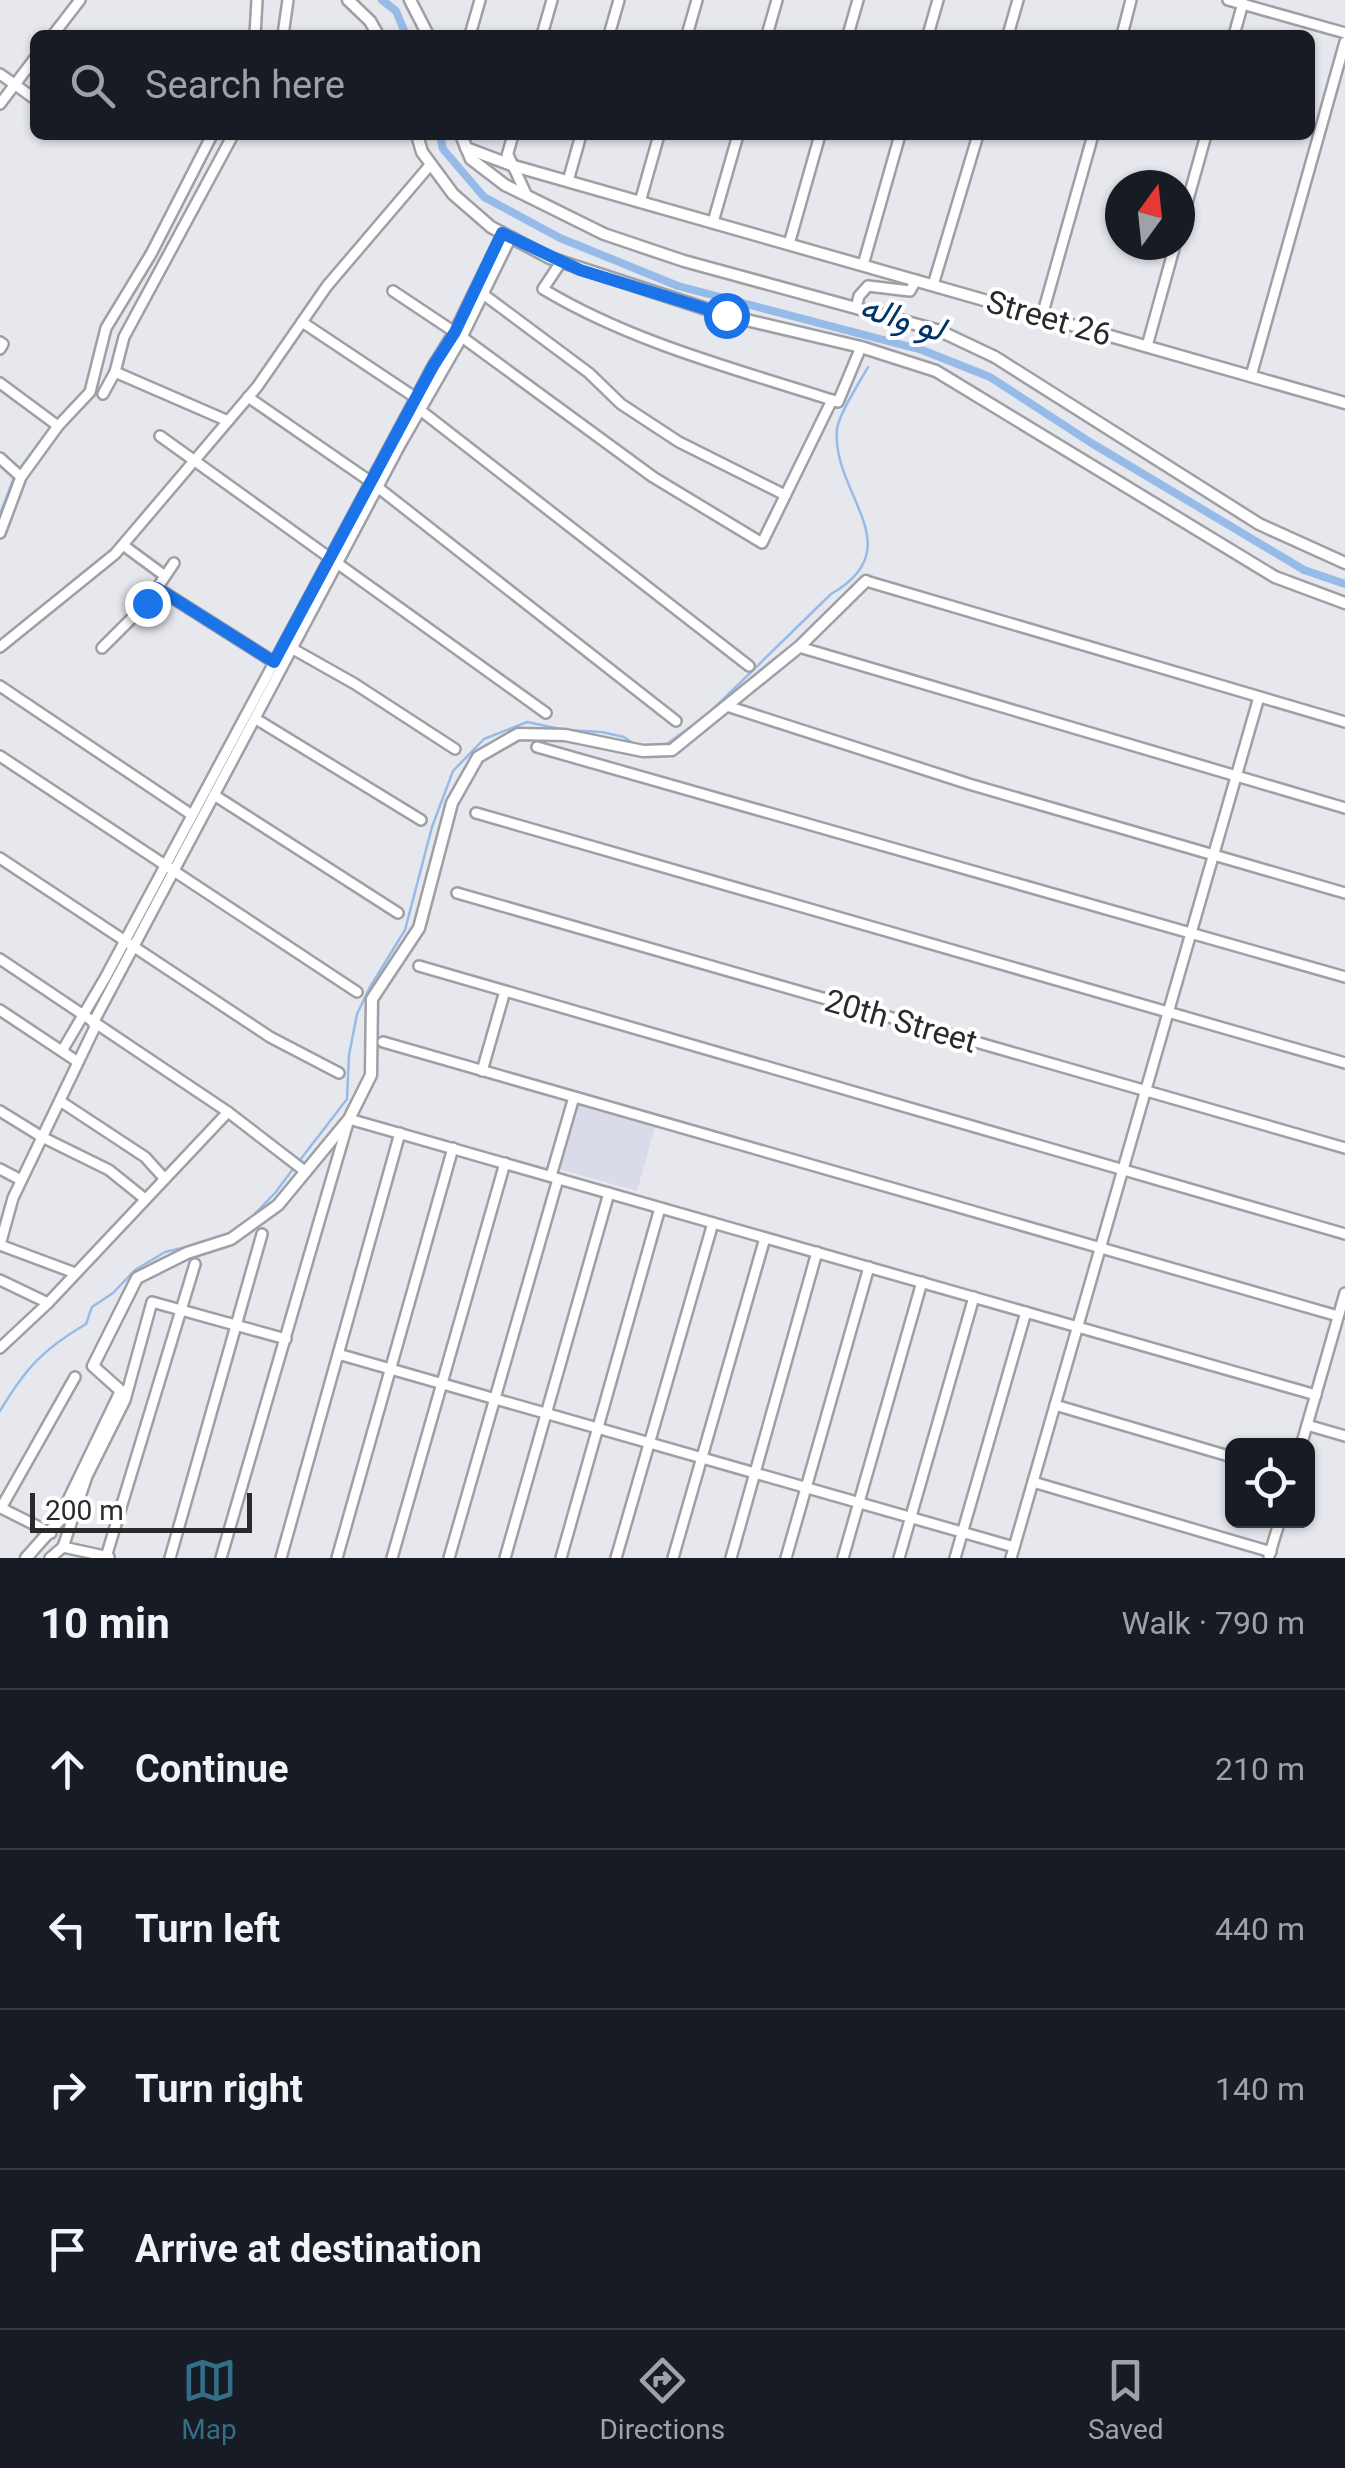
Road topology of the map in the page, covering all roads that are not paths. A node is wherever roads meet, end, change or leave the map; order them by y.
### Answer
1 (80, 0) edge
2 (258, 0) edge
3 (288, 0) edge
4 (348, 0) edge
5 (480, 0) edge
6 (552, 0) edge
7 (619, 0) edge
8 (697, 0) edge
9 (777, 0) edge
10 (858, 0) edge
11 (938, 0) edge
12 (1018, 0) edge
13 (1132, 0) edge
14 (1228, 0) edge
15 (414, 2) edge
16 (1244, 2) edge
17 (57, 30) edge
18 (255, 30) edge
19 (284, 30) edge
20 (375, 30) edge
21 (426, 30) edge
22 (471, 30) edge
23 (543, 30) edge
24 (611, 30) edge
25 (688, 30) edge
26 (768, 30) edge
27 (849, 30) edge
28 (929, 30) edge
29 (1009, 30) edge
30 (1123, 30) edge
31 (1236, 30) edge
32 (1345, 34) edge
33 (1345, 42) edge
34 (30, 64) edge
35 (0, 74) edge
36 (14, 84) junction
37 (30, 96) edge
38 (0, 104) edge
39 (209, 140) edge
40 (230, 140) edge
41 (418, 140) edge
42 (463, 140) edge
43 (513, 140) edge
44 (580, 140) edge
45 (658, 140) edge
46 (737, 140) edge
47 (819, 140) edge
48 (899, 140) edge
49 (976, 140) edge
50 (1092, 140) edge
51 (1205, 140) edge
52 (466, 148) junction
53 (509, 161) junction
54 (431, 164) junction
55 (1195, 174) edge
56 (568, 181) junction
57 (526, 196) junction
58 (640, 202) junction
59 (713, 222) junction
60 (507, 235) junction
61 (789, 244) junction
62 (1171, 260) edge
63 (561, 262) junction
64 (862, 265) junction
65 (916, 280) junction
66 (933, 285) junction
67 (393, 291) dead end
68 (482, 294) junction
69 (856, 308) junction
70 (1042, 316) junction
71 (302, 322) junction
72 (459, 334) junction
73 (1146, 346) junction
74 (861, 348) junction
75 (115, 372) junction
76 (1251, 376) junction
77 (0, 383) edge
78 (102, 394) dead end
79 (248, 398) junction
80 (832, 400) junction
81 (1345, 403) edge
82 (416, 404) junction
83 (228, 421) junction
84 (58, 426) junction
85 (160, 436) dead end
86 (0, 458) edge
87 (193, 461) junction
88 (21, 477) junction
89 (374, 486) junction
90 (786, 495) junction
91 (0, 533) edge
92 (122, 545) junction
93 (334, 562) junction
94 (174, 563) dead end
95 (1345, 563) edge
96 (165, 576) junction
97 (866, 580) joint
98 (157, 588) junction
99 (1345, 603) edge
100 (0, 647) edge
101 (799, 647) junction
102 (102, 648) dead end
103 (293, 649) junction
104 (274, 662) junction
105 (749, 666) dead end
106 (0, 686) edge
107 (1259, 697) junction
108 (727, 706) junction
109 (546, 713) dead end
110 (256, 719) junction
111 (676, 722) dead end
112 (1345, 722) edge
113 (538, 747) dead end
114 (455, 749) dead end
115 (0, 756) edge
116 (1236, 776) junction
117 (214, 795) junction
118 (1345, 808) edge
119 (476, 812) dead end
120 (192, 815) junction
121 (421, 820) dead end
122 (1213, 855) junction
123 (0, 858) edge
124 (170, 868) junction
125 (458, 893) dead end
126 (1345, 894) edge
127 (398, 913) dead end
128 (1191, 934) junction
129 (124, 939) junction
130 (134, 946) junction
131 (0, 959) edge
132 (419, 966) dead end
133 (1345, 977) edge
134 (505, 991) junction
135 (357, 992) dead end
136 (0, 1010) edge
137 (1168, 1012) junction
138 (83, 1016) junction
139 (95, 1024) junction
140 (383, 1042) dead end
141 (62, 1051) junction
142 (78, 1062) junction
143 (1345, 1064) edge
144 (482, 1071) junction
145 (339, 1073) dead end
146 (1146, 1092) junction
147 (574, 1097) junction
148 (60, 1101) junction
149 (0, 1111) edge
150 (228, 1112) junction
151 (349, 1119) junction
152 (400, 1133) junction
153 (42, 1137) junction
154 (452, 1148) junction
155 (1345, 1148) edge
156 (505, 1163) junction
157 (0, 1169) edge
158 (1123, 1170) junction
159 (306, 1172) junction
160 (164, 1178) junction
161 (555, 1178) junction
162 (21, 1180) junction
163 (609, 1193) junction
164 (144, 1199) junction
165 (660, 1208) junction
166 (714, 1223) junction
167 (262, 1234) dead end
168 (1345, 1234) edge
169 (765, 1238) junction
170 (0, 1245) edge
171 (1101, 1247) junction
172 (817, 1252) junction
173 (195, 1264) dead end
174 (869, 1267) junction
175 (76, 1273) junction
176 (0, 1280) edge
177 (922, 1282) junction
178 (1345, 1292) edge
179 (974, 1297) junction
180 (48, 1303) junction
181 (182, 1310) junction
182 (1026, 1312) junction
183 (1338, 1316) junction
184 (234, 1324) junction
185 (1078, 1327) junction
186 (286, 1339) junction
187 (0, 1348) edge
188 (338, 1354) junction
189 (390, 1369) junction
190 (75, 1378) dead end
191 (442, 1384) junction
192 (1316, 1395) junction
193 (495, 1399) junction
194 (1055, 1404) junction
195 (546, 1414) junction
196 (1307, 1426) junction
197 (598, 1428) junction
198 (1345, 1436) edge
199 (1303, 1438) edge
200 (650, 1443) junction
201 (1225, 1455) edge
202 (702, 1458) junction
203 (754, 1473) junction
204 (1033, 1482) junction
205 (806, 1488) junction
206 (859, 1503) junction
207 (0, 1508) edge
208 (910, 1518) junction
209 (1278, 1528) edge
210 (51, 1533) junction
211 (962, 1533) junction
212 (63, 1547) junction
213 (1012, 1553) edge
214 (1270, 1555) edge
215 (109, 1557) edge
216 (26, 1558) edge
217 (50, 1558) edge
218 (170, 1558) edge
219 (221, 1558) edge
220 (280, 1558) edge
221 (337, 1558) edge
222 (392, 1558) edge
223 (449, 1558) edge
224 (505, 1558) edge
225 (561, 1558) edge
226 (616, 1558) edge
227 (673, 1558) edge
228 (731, 1558) edge
229 (786, 1558) edge
230 (843, 1558) edge
231 (899, 1558) edge
232 (955, 1558) edge

1 - 17 street
2 - 18 street
3 - 19 street
4 - 20 street
5 - 22 street
6 - 23 street
7 - 24 street
8 - 25 street
9 - 26 street
10 - 27 street
11 - 28 street
12 - 29 street
13 - 30 street
14 - 16 street
15 - 21 street
16 - 31 street
16 - 32 street
33 - 76 street
34 - 36 street
35 - 36 street
36 - 37 street
36 - 38 street
39 - 84 street
40 - 75 street
41 - 54 street
42 - 52 street
43 - 53 street
44 - 56 street
45 - 58 street
46 - 59 street
47 - 61 street
48 - 64 street
49 - 66 street
50 - 70 street
51 - 55 street
52 - 53 street, Street 26
52 - 57 street
53 - 56 street, Street 26
53 - 57 street
54 - 60 street
54 - 71 street
56 - 58 street, Street 26
57 - 69 street
58 - 59 street, Street 26
59 - 61 street, Street 26
60 - 63 street
60 - 68 street
60 - 72 street
61 - 64 street, Street 26
62 - 73 street
63 - 74 street
63 - 80 street
64 - 65 street, Street 26
65 - 66 street, Street 26
65 - 69 street
66 - 70 street, Street 26
67 - 72 street
68 - 72 street
68 - 90 street
69 - 95 street
70 - 73 street, Street 26
71 - 79 street
71 - 82 street
72 - 82 street
72 - 90 street
73 - 76 street, Street 26
74 - 80 street
74 - 99 street
75 - 78 street
75 - 83 street
76 - 81 street, Street 26
77 - 84 street
79 - 83 street
79 - 89 street
80 - 90 street
82 - 89 street
82 - 105 street
83 - 87 street
84 - 88 street
85 - 87 street
86 - 88 street
87 - 92 street
87 - 93 street
88 - 91 street
89 - 93 street
89 - 111 street
92 - 96 street
92 - 100 street
93 - 103 street
93 - 104 street
93 - 109 street
94 - 96 street
96 - 98 street
97 - 101 street
97 - 107 street
98 - 102 street
98 - 104 street
101 - 108 street
101 - 116 street
103 - 110 street
103 - 114 street
104 - 120 street
106 - 120 street
107 - 112 street
107 - 116 street
108 - 122 street
108 - 151 street
110 - 117 street
110 - 121 street
113 - 128 street
115 - 124 street
116 - 118 street
116 - 122 street
117 - 124 street
117 - 127 street
119 - 137 street
120 - 124 street
122 - 126 street
122 - 128 street
123 - 129 street
124 - 129 street
124 - 130 street
124 - 135 street
125 - 146 street, 20th Street
128 - 133 street
128 - 137 street
129 - 130 street
129 - 138 street
130 - 139 street
130 - 145 street
131 - 138 street
132 - 134 street
134 - 144 street
134 - 158 street
136 - 141 street
137 - 143 street
137 - 146 street
138 - 139 street
138 - 141 street
139 - 142 street
139 - 150 street
140 - 144 street
141 - 142 street
142 - 148 street
144 - 147 street
146 - 155 street, 20th Street
146 - 158 street
147 - 161 street
147 - 171 street
148 - 153 street
148 - 160 street
149 - 153 street
150 - 159 street
150 - 160 street
151 - 152 street
151 - 159 street
151 - 186 street
152 - 154 street
152 - 188 street
153 - 162 street
153 - 164 street
154 - 156 street
154 - 189 street
156 - 161 street
156 - 191 street
157 - 162 street
158 - 168 street
158 - 171 street
159 - 210 street
160 - 164 street
161 - 163 street
161 - 193 street
162 - 170 street
163 - 165 street
163 - 195 street
164 - 175 street
165 - 166 street
165 - 197 street
166 - 169 street
166 - 200 street
167 - 184 street
169 - 172 street
169 - 202 street
170 - 175 street
171 - 183 street
171 - 185 street
172 - 174 street
172 - 203 street
173 - 181 street
174 - 177 street
174 - 205 street
175 - 180 street
176 - 180 street
177 - 179 street
177 - 206 street
178 - 183 street
179 - 182 street
179 - 208 street
180 - 187 street
181 - 184 street
181 - 212 street
181 - 215 street
182 - 185 street
182 - 211 street
183 - 192 street
184 - 186 street
184 - 218 street
185 - 192 street
185 - 194 street
186 - 219 street
188 - 189 street
188 - 220 street
189 - 191 street
189 - 221 street
190 - 207 street
191 - 193 street
191 - 222 street
192 - 196 street
193 - 195 street
193 - 223 street
194 - 201 street
194 - 204 street
195 - 197 street
195 - 224 street
196 - 198 street
196 - 199 street
197 - 200 street
197 - 225 street
200 - 202 street
200 - 226 street
202 - 203 street
202 - 227 street
203 - 205 street
203 - 228 street
204 - 213 street
204 - 214 street
205 - 206 street
205 - 229 street
206 - 208 street
206 - 230 street
207 - 210 street
208 - 211 street
208 - 231 street
209 - 214 street
210 - 216 street
211 - 213 street
211 - 232 street
212 - 215 street
212 - 217 street

